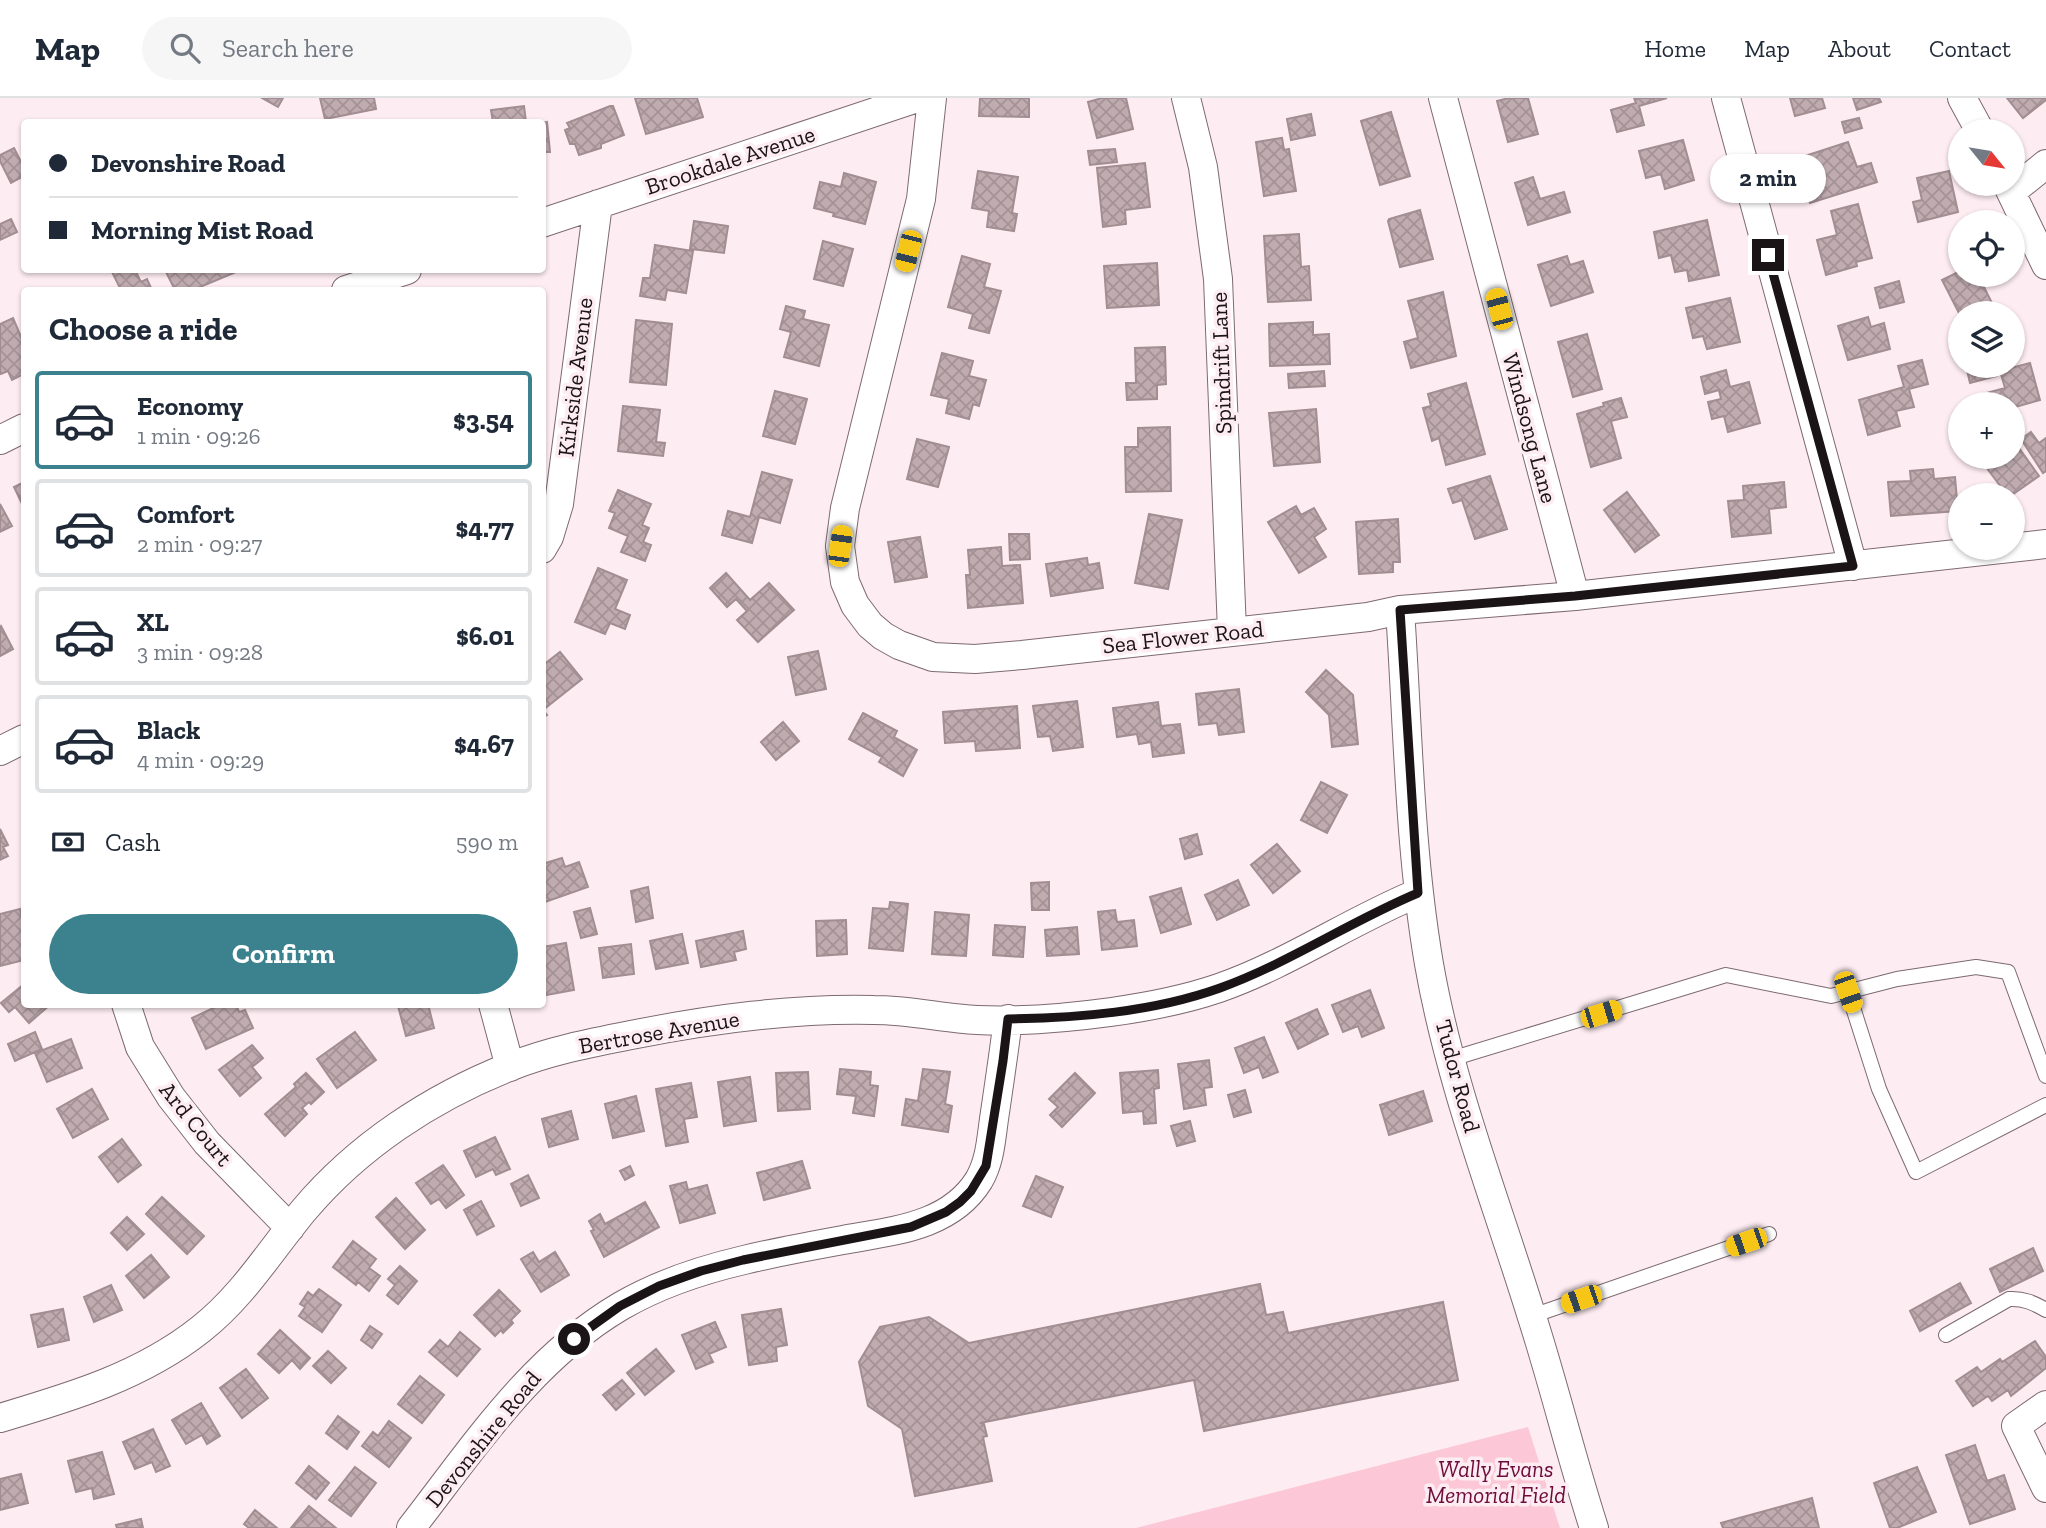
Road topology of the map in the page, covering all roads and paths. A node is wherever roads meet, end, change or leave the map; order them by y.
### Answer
1 (918, 98) edge
2 (932, 98) edge
3 (1186, 98) edge
4 (1443, 98) edge
5 (1726, 98) edge
6 (1962, 98) edge
7 (1973, 119) edge
8 (2046, 164) edge
9 (2025, 178) edge
10 (2013, 196) edge
11 (598, 204) junction
12 (546, 222) edge
13 (2046, 265) edge
14 (398, 273) edge
15 (355, 287) edge
16 (21, 430) edge
17 (0, 440) edge
18 (546, 542) edge
19 (2046, 544) edge
20 (1853, 566) junction
21 (1575, 596) junction
22 (1400, 610) junction
23 (1232, 631) junction
24 (21, 740) edge
25 (0, 751) edge
26 (1418, 893) junction
27 (1848, 992) junction
28 (127, 1008) edge
29 (494, 1008) edge
30 (1008, 1019) junction
31 (1451, 1059) junction
32 (510, 1067) junction
33 (2046, 1076) edge
34 (2046, 1105) edge
35 (290, 1228) junction
36 (1769, 1234) dead end
37 (2046, 1310) edge
38 (1532, 1316) junction
39 (1946, 1335) dead end
40 (2046, 1405) edge
41 (0, 1418) edge
42 (2046, 1488) edge
43 (411, 1528) edge
44 (1594, 1528) edge

1 - 11 street, Brookdale Avenue
2 - 23 street, Sea Flower Road
3 - 23 street, Spindrift Lane
4 - 21 street, Windsong Lane
5 - 20 street
6 - 7 street
8 - 9 street
10 - 13 street
11 - 12 street, Brookdale Avenue
11 - 18 street, Kirkside Avenue
14 - 15 street
16 - 17 street
19 - 20 street, Sea Flower Road
20 - 21 street, Sea Flower Road
21 - 22 street, Sea Flower Road
22 - 23 street, Sea Flower Road
22 - 26 street, Tudor Road
24 - 25 street
26 - 30 street, Bertrose Avenue
26 - 31 street, Tudor Road
27 - 31 lane
27 - 33 lane
27 - 34 lane
28 - 35 street, Ard Court
29 - 32 street
30 - 32 street, Bertrose Avenue
30 - 43 street, Devonshire Road
31 - 38 street, Tudor Road
32 - 35 street, Bertrose Avenue
35 - 41 street, Bertrose Avenue
36 - 38 lane
37 - 39 lane
38 - 44 street, Tudor Road
40 - 42 street

